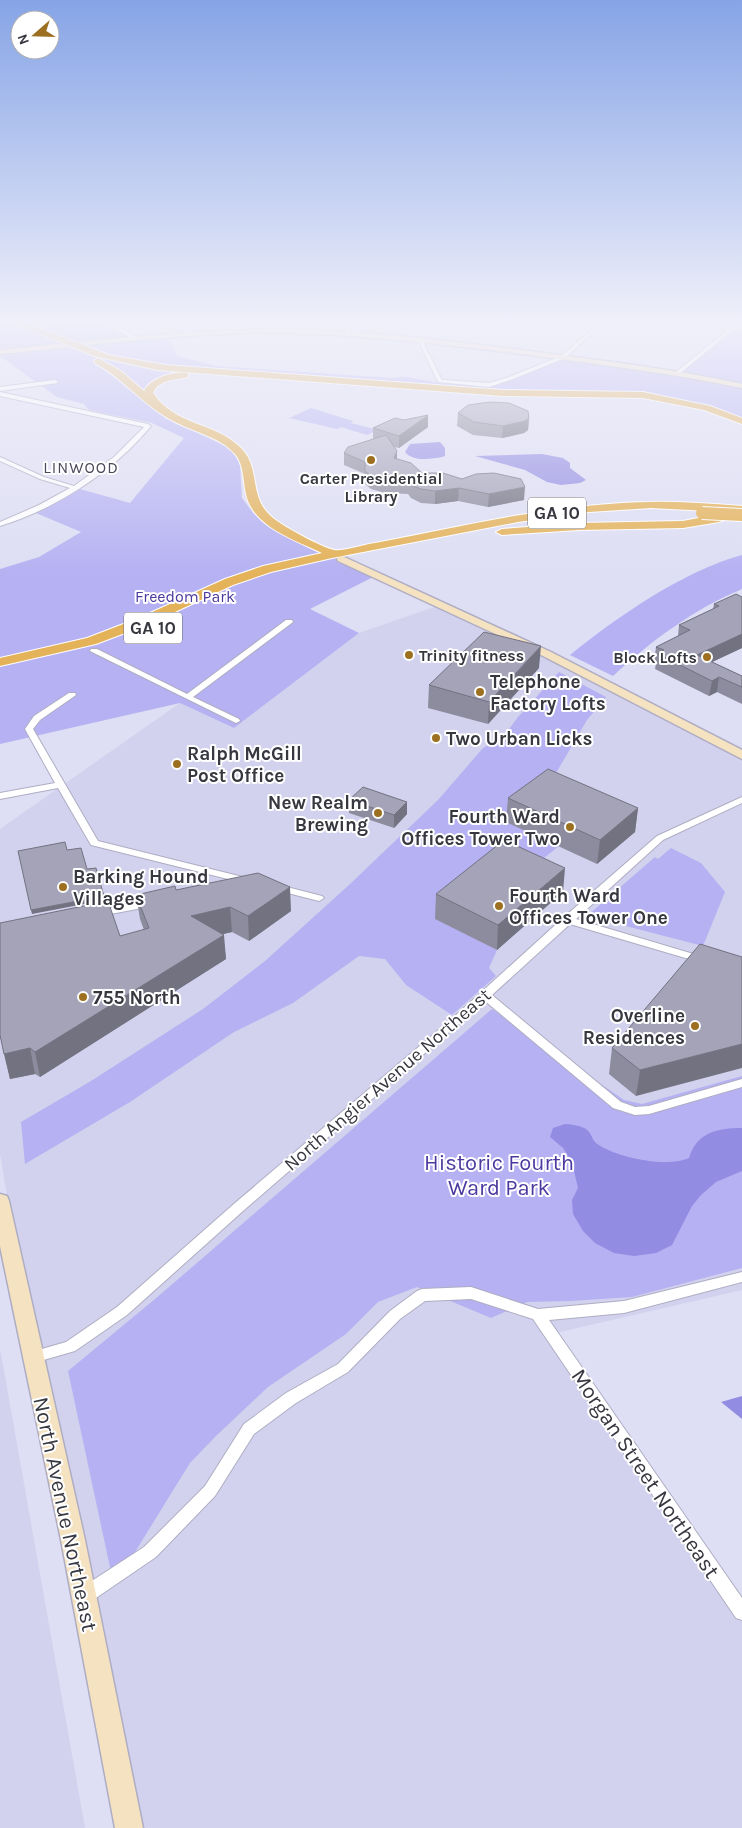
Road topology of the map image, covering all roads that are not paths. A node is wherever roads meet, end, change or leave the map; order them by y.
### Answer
1 (52, 405) edge
2 (694, 405) edge
3 (695, 405) edge
4 (157, 406) edge
5 (742, 421) edge
6 (742, 428) edge
7 (0, 459) edge
8 (76, 488) junction
9 (742, 512) edge
10 (0, 524) edge
11 (474, 535) junction
12 (338, 557) junction
13 (289, 622) dead end
14 (94, 651) junction
15 (0, 662) edge
16 (0, 672) edge
17 (72, 695) dead end
18 (188, 697) junction
19 (236, 721) dead end
20 (742, 755) edge
21 (59, 785) junction
22 (0, 796) edge
23 (742, 800) edge
24 (255, 882) edge
25 (274, 887) edge
26 (319, 898) dead end
27 (163, 901) edge
28 (86, 916) edge
29 (567, 920) junction
30 (715, 964) edge
31 (485, 995) junction
32 (742, 1083) edge
33 (0, 1200) edge
34 (742, 1277) edge
35 (538, 1315) junction
36 (33, 1357) junction
37 (84, 1596) junction
38 (742, 1612) edge
39 (129, 1828) edge

1 - 8 street
2 - 6 highway
3 - 5 highway
4 - 12 highway
7 - 8 street
8 - 10 street
9 - 11 highway, GA 10, bridge
9 - 11 highway
9 - 12 highway, GA 10
11 - 12 highway, GA 10
12 - 14 highway, GA 10
12 - 15 highway, GA 10
12 - 20 main road
13 - 18 street
14 - 16 highway, GA 10
14 - 18 street
17 - 21 street
18 - 19 street
21 - 22 street
21 - 24 street
23 - 29 street, North Angier Avenue Northeast
25 - 26 street
27 - 28 street
29 - 30 street
29 - 31 street, North Angier Avenue Northeast
31 - 32 street
31 - 36 street, North Angier Avenue Northeast
33 - 36 main road, North Avenue Northeast
34 - 35 street
35 - 37 street
35 - 38 street, Morgan Street Northeast
36 - 37 main road, North Avenue Northeast
37 - 39 main road, North Avenue Northeast

